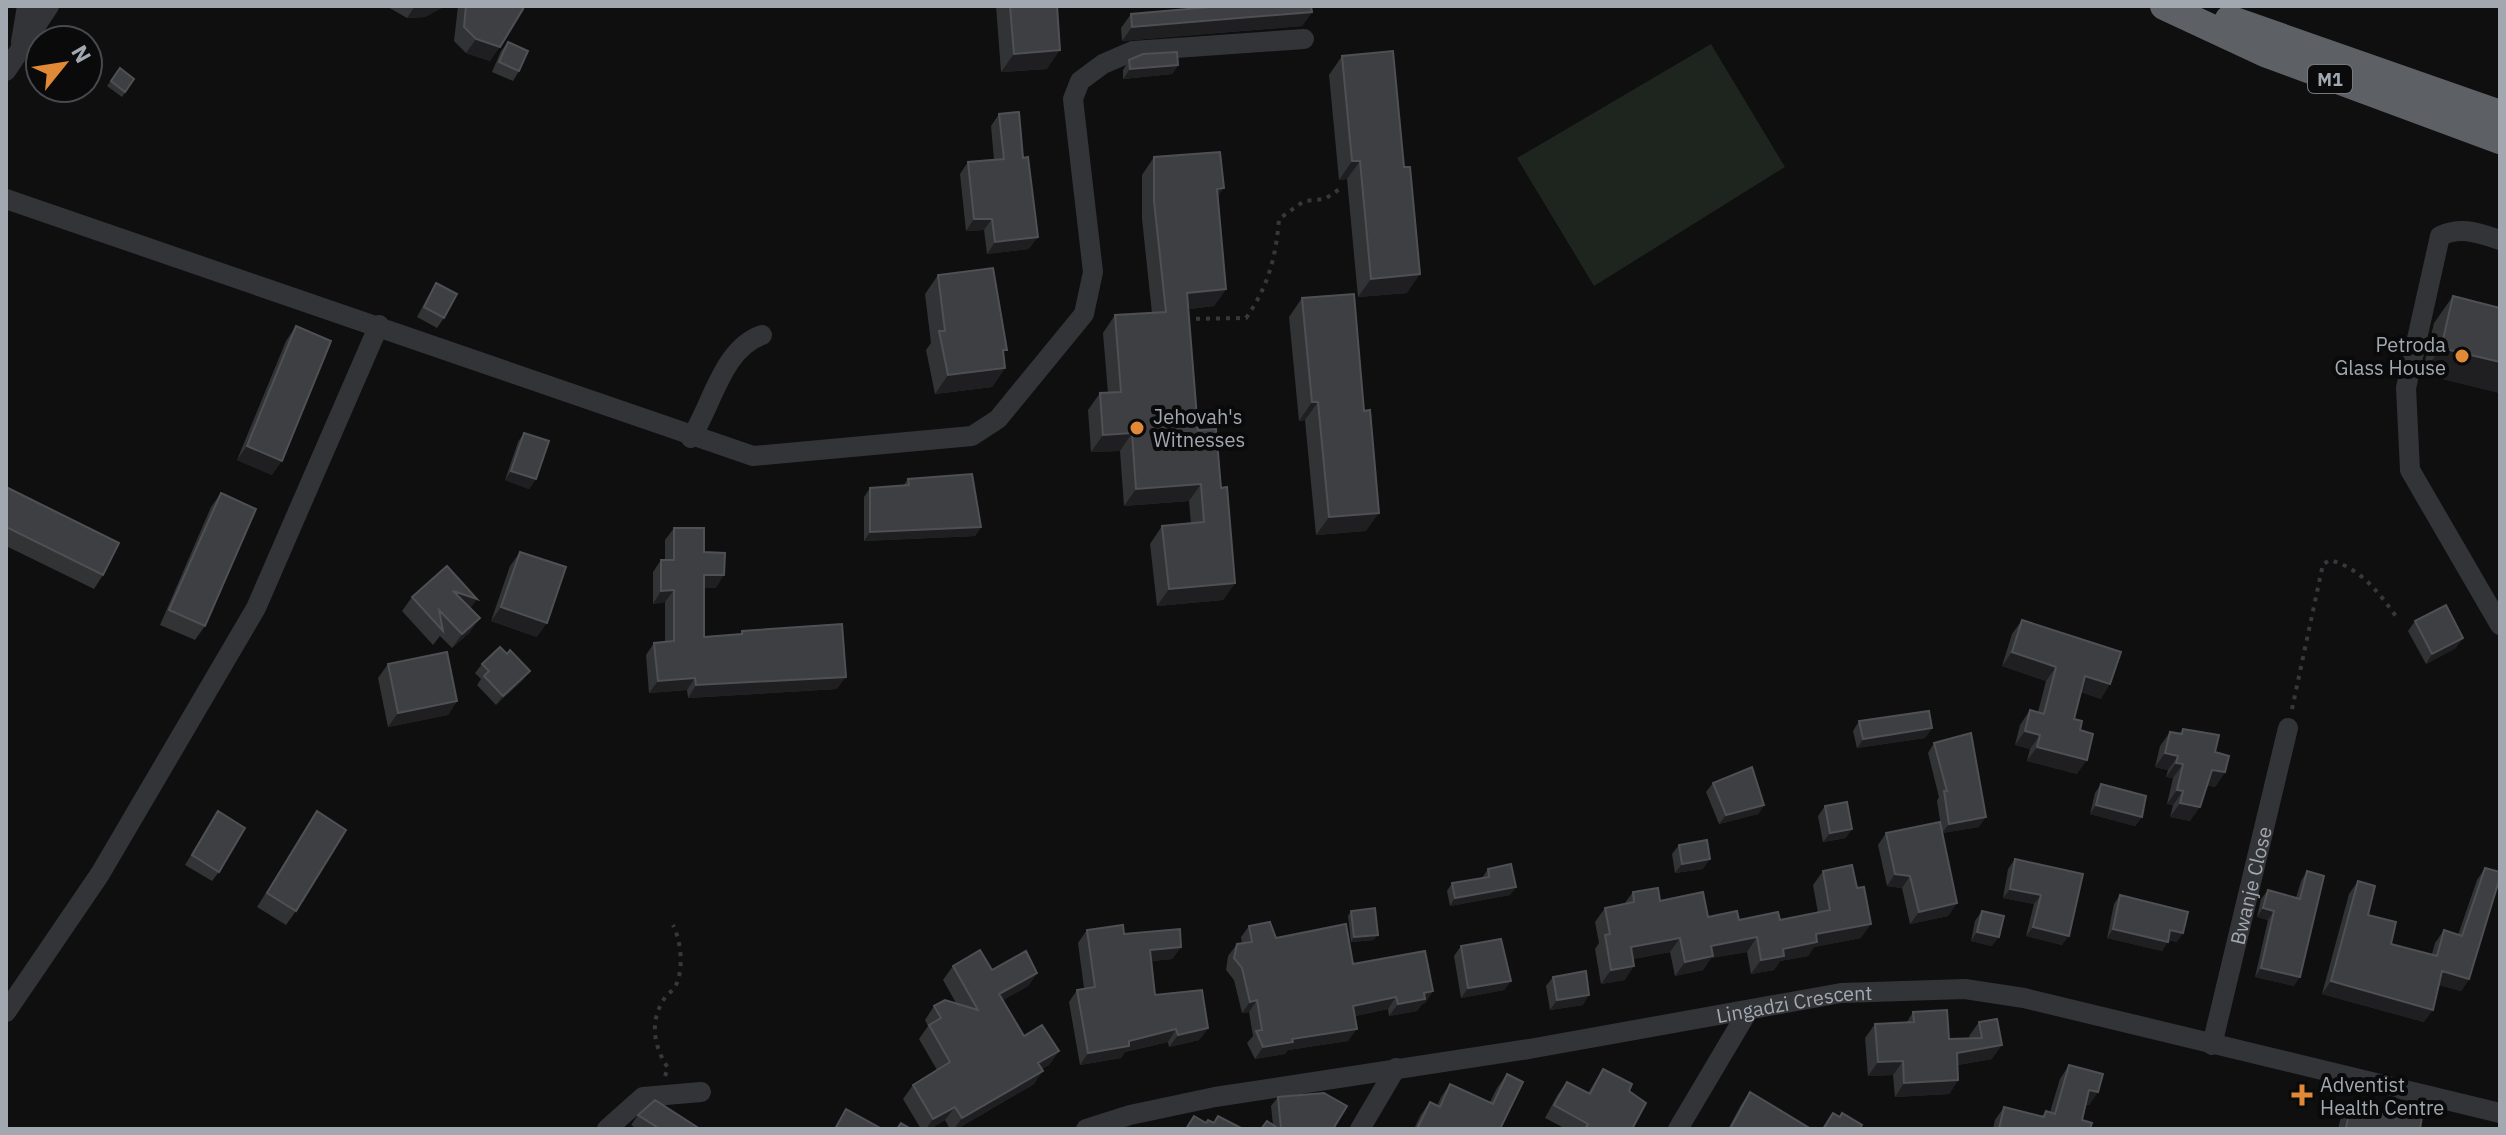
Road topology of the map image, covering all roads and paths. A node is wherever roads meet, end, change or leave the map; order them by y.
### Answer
1 (27, 6) edge
2 (49, 6) edge
3 (2164, 6) edge
4 (2195, 6) edge
5 (1304, 39) dead end
6 (20, 46) junction
7 (6, 71) edge
8 (2500, 114) edge
9 (2500, 140) edge
10 (1341, 188) dead end
11 (6, 199) edge
12 (2500, 240) edge
13 (1176, 319) edge
14 (379, 325) junction
15 (762, 335) dead end
16 (691, 438) junction
17 (2398, 619) dead end
18 (2500, 625) edge
19 (2288, 728) joint
20 (673, 925) dead end
21 (1748, 1011) junction
22 (6, 1012) edge
23 (2212, 1045) junction
24 (1396, 1068) junction
25 (701, 1092) dead end
26 (643, 1097) junction
27 (2500, 1113) edge
28 (607, 1129) edge
29 (1086, 1129) edge
30 (1360, 1129) edge
31 (1678, 1129) edge

1 - 6 street
2 - 6 street
3 - 9 highway, M1
4 - 8 highway, M1
5 - 16 street
6 - 7 street
10 - 13 path
11 - 14 street
12 - 18 street
14 - 16 street
14 - 22 street
15 - 16 street
17 - 19 path
19 - 23 street, Bwanje Close
20 - 26 path
21 - 23 street, Lingadzi Crescent
21 - 24 street, Lingadzi Crescent
21 - 31 street
23 - 27 street, Lingadzi Crescent
24 - 29 street, Lingadzi Crescent
24 - 30 street
25 - 26 street
26 - 28 street

